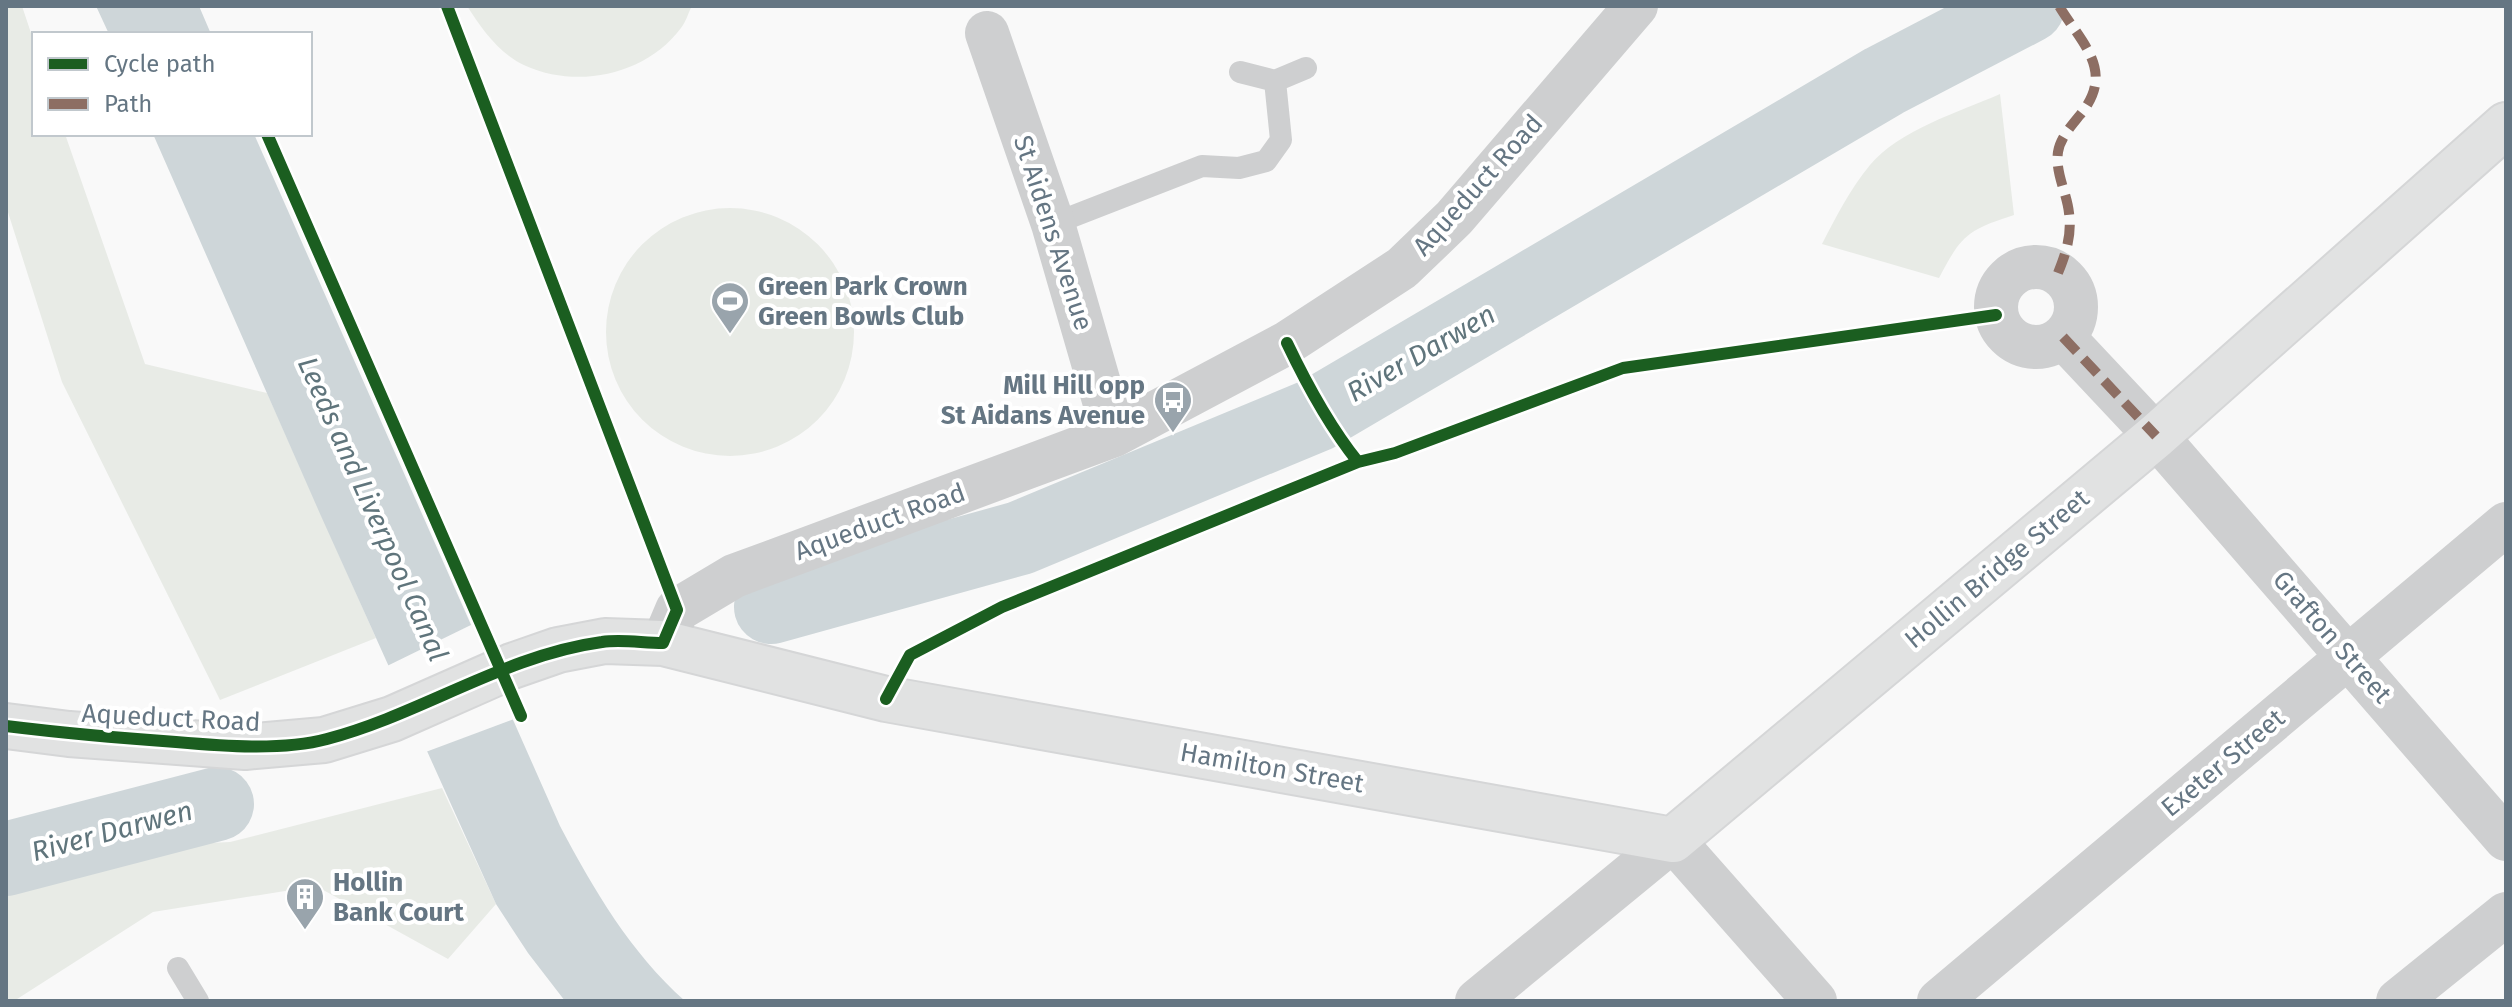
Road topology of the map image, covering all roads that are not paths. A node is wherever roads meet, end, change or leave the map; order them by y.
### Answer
1 (1636, 6) edge
2 (987, 33) dead end
3 (1306, 68) dead end
4 (1240, 72) dead end
5 (1275, 81) junction
6 (2506, 125) edge
7 (1053, 224) junction
8 (2063, 337) dead end
9 (1114, 435) junction
10 (2156, 436) junction
11 (2506, 524) edge
12 (663, 643) junction
13 (2350, 657) junction
14 (6, 726) edge
15 (2506, 839) edge
16 (1673, 840) junction
17 (2506, 914) edge
18 (178, 968) dead end
19 (198, 1001) edge
20 (1477, 1001) edge
21 (1815, 1001) edge
22 (1939, 1001) edge
23 (2398, 1001) edge

1 - 9 street, Aqueduct Road
2 - 7 street, St Aidens Avenue
3 - 5 lane
4 - 5 lane
5 - 7 lane
6 - 10 main road, Hollin Bridge Street
7 - 9 street, St Aidens Avenue
8 - 10 street, Grafton Street
9 - 12 street, Aqueduct Road
10 - 13 street, Grafton Street
10 - 16 main road, Hollin Bridge Street
11 - 13 street, Exeter Street
12 - 14 main road, Aqueduct Road
12 - 16 main road, Hamilton Street
13 - 15 street, Grafton Street
13 - 22 street, Exeter Street
16 - 20 street, Hollin Bridge Street
16 - 21 street
17 - 23 street
18 - 19 lane

